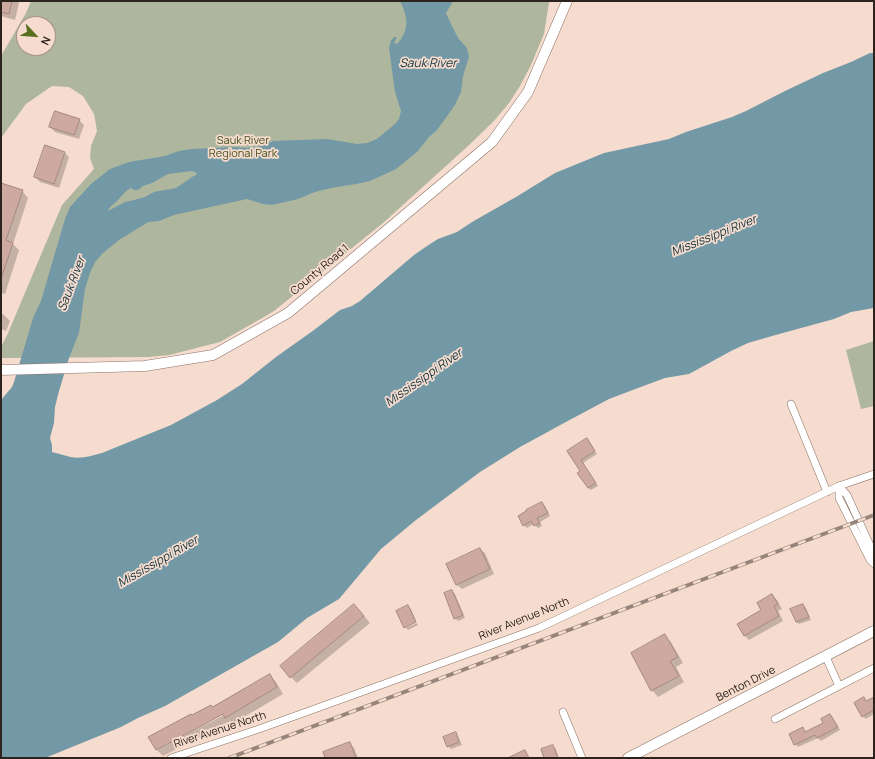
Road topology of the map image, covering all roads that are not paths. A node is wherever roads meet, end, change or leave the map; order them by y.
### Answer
1 (561, 1) edge
2 (568, 1) edge
3 (558, 22) junction
4 (1, 370) edge
5 (791, 404) dead end
6 (874, 474) edge
7 (838, 486) junction
8 (827, 492) junction
9 (874, 554) edge
10 (874, 564) edge
11 (874, 631) edge
12 (826, 657) junction
13 (874, 668) edge
14 (839, 686) junction
15 (563, 712) dead end
16 (775, 719) dead end
17 (171, 758) edge
18 (582, 758) edge
19 (628, 758) edge

1 - 3 street, County Road 1
2 - 3 street, County Road 1
3 - 4 street, County Road 1
5 - 8 street
6 - 7 street, River Avenue North
7 - 8 street, River Avenue North
7 - 9 street
7 - 10 street
8 - 17 street, River Avenue North
11 - 12 street, Benton Drive
12 - 14 street
12 - 19 street, Benton Drive
13 - 14 street
14 - 16 street
15 - 18 street

